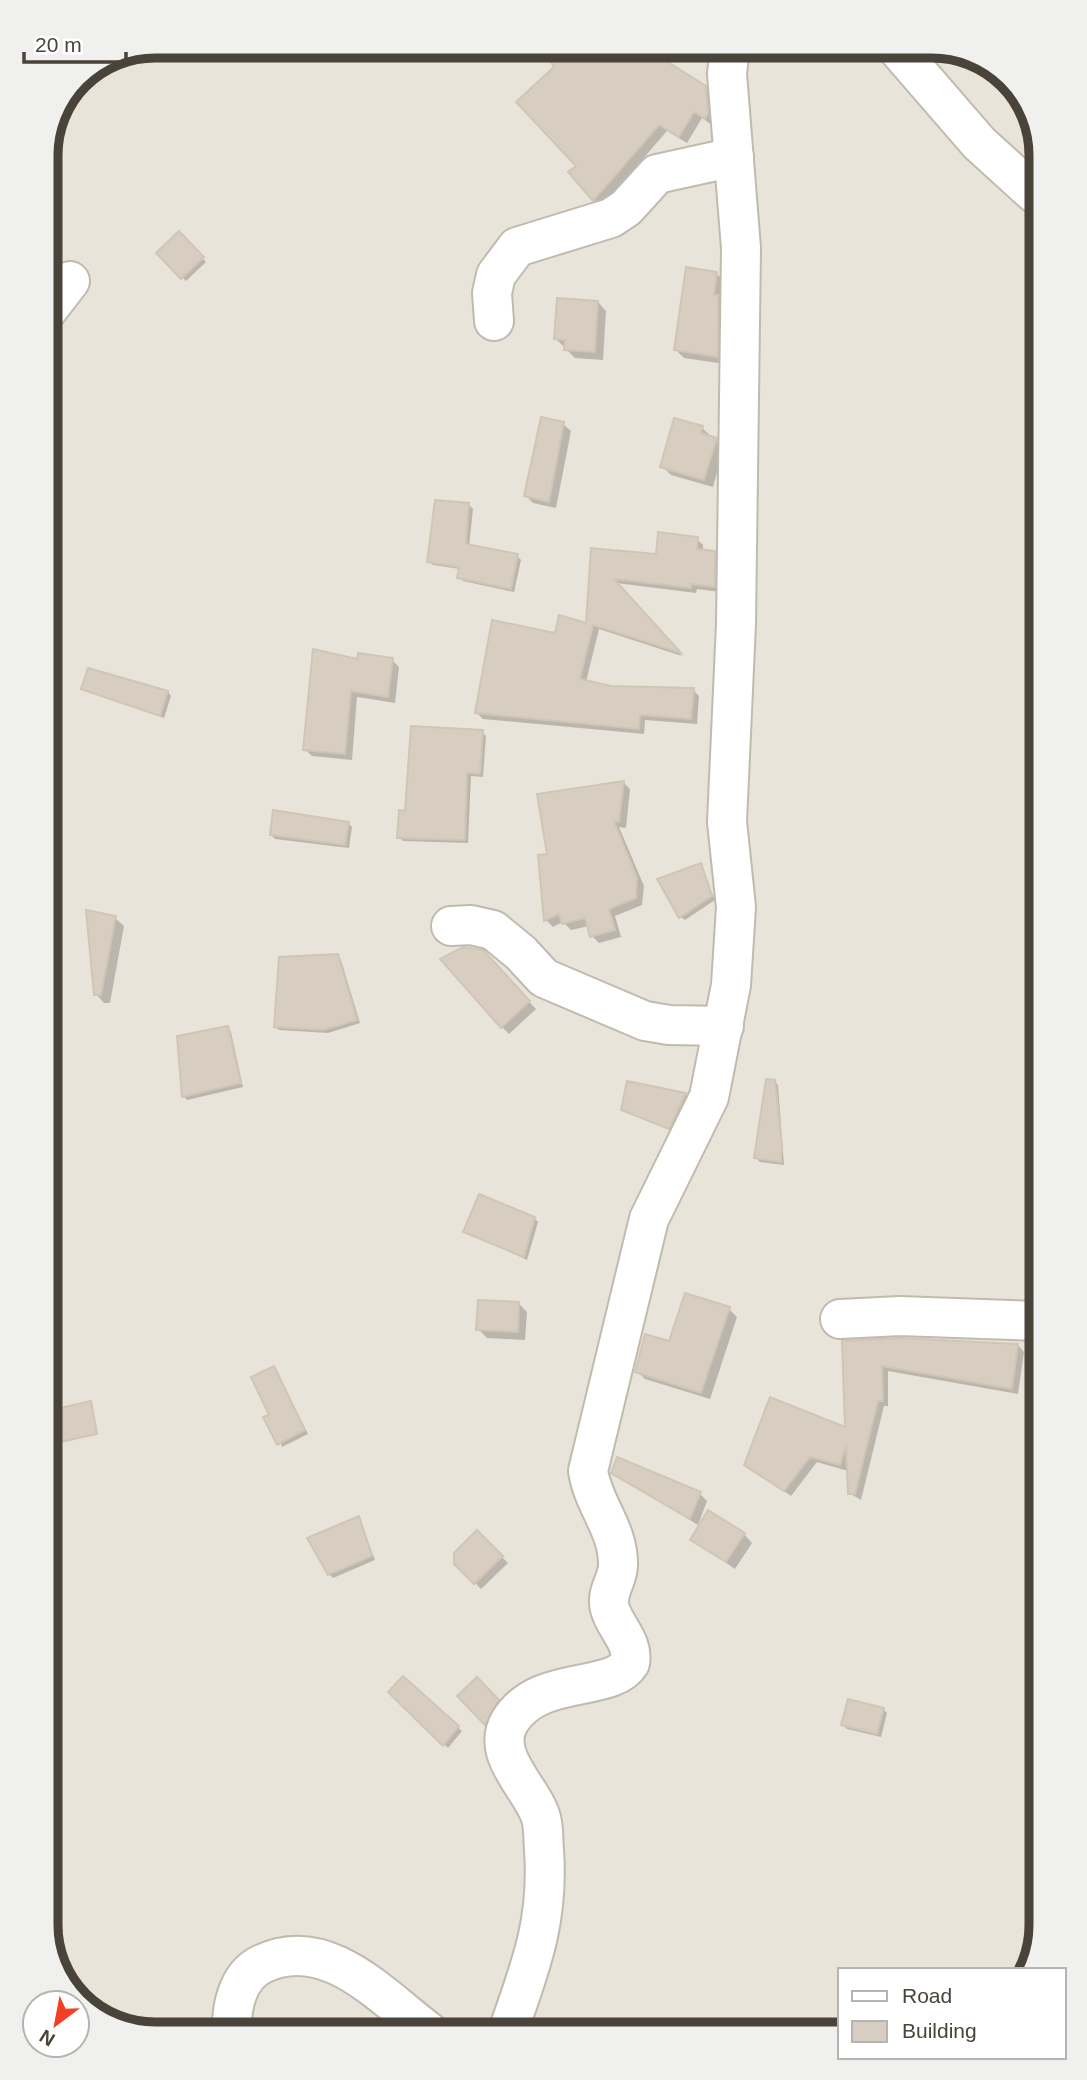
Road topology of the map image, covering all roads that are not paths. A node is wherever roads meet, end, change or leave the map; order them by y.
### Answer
1 (729, 58) edge
2 (905, 58) edge
3 (734, 157) junction
4 (1029, 188) edge
5 (70, 281) dead end
6 (58, 296) edge
7 (494, 321) dead end
8 (451, 926) dead end
9 (724, 1026) junction
10 (840, 1319) dead end
11 (1029, 1321) edge
12 (233, 2022) edge
13 (416, 2022) edge
14 (511, 2022) edge

1 - 3 street
2 - 4 street
3 - 7 street
3 - 9 street
5 - 6 street
8 - 9 street
9 - 14 street
10 - 11 street
12 - 13 street

